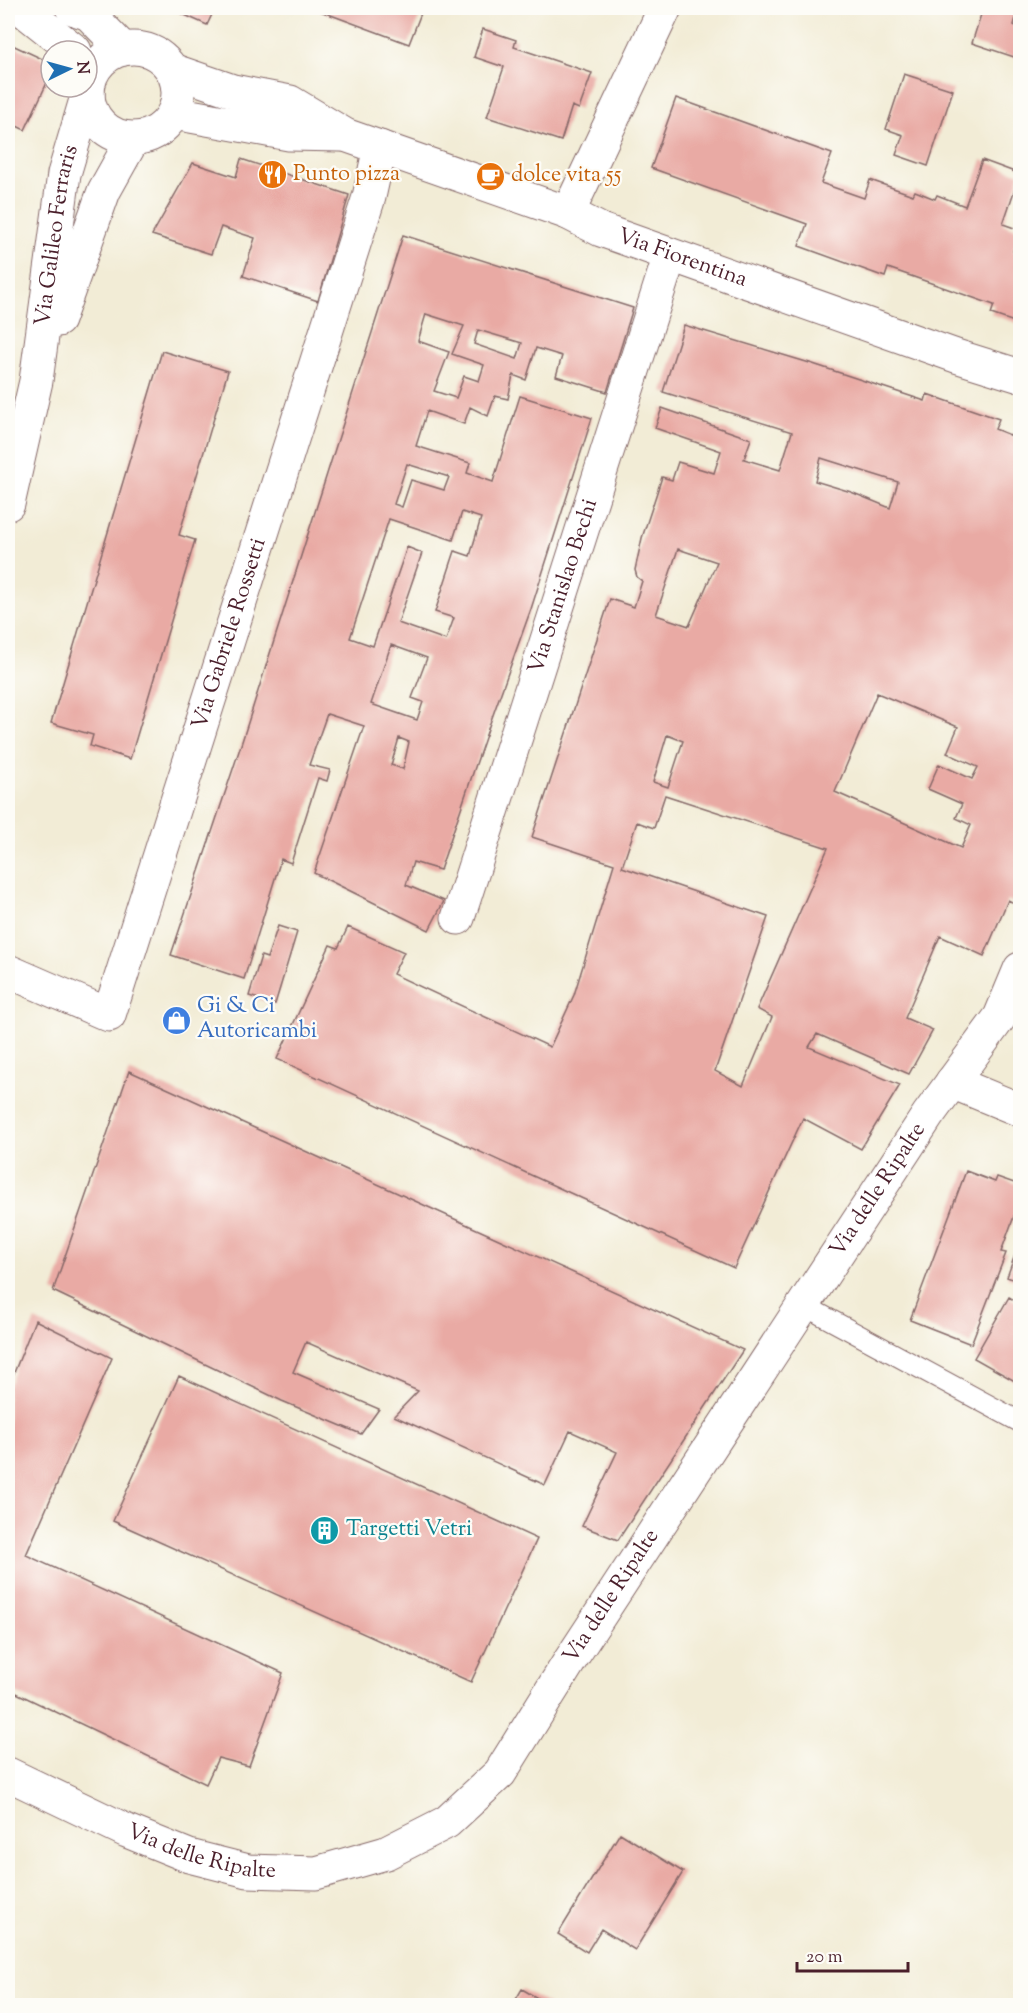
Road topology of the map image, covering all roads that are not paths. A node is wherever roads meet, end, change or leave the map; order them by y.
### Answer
1 (21, 8) edge
2 (72, 8) edge
3 (665, 8) edge
4 (55, 39) edge
5 (123, 49) junction
6 (99, 60) edge
7 (172, 70) junction
8 (80, 99) edge
9 (89, 99) edge
10 (174, 113) junction
11 (345, 135) junction
12 (133, 139) junction
13 (380, 147) junction
14 (568, 213) junction
15 (670, 255) junction
16 (1020, 376) edge
17 (36, 381) junction
18 (8, 504) edge
19 (458, 918) dead end
20 (1020, 969) edge
21 (8, 971) edge
22 (952, 1082) junction
23 (1020, 1110) edge
24 (803, 1305) junction
25 (1020, 1422) edge
26 (8, 1774) edge

1 - 4 street
2 - 5 street
3 - 14 street
5 - 6 street
5 - 7 street, Via Fiorentina
7 - 10 street
7 - 11 street, Via Fiorentina
8 - 17 street, Via Galileo Ferraris
9 - 12 street
10 - 11 street, Via Fiorentina
10 - 12 street
11 - 13 street, Via Fiorentina
12 - 17 street, Via Galileo Ferraris
13 - 14 street, Via Fiorentina
13 - 21 street, Via Gabriele Rossetti
14 - 15 street, Via Fiorentina
15 - 16 street, Via Fiorentina
15 - 19 street, Via Stanislao Bechi
17 - 18 street, Via Galileo Ferraris
20 - 22 street, Via delle Ripalte
22 - 23 street
22 - 24 street, Via delle Ripalte
24 - 25 lane
24 - 26 street, Via delle Ripalte

